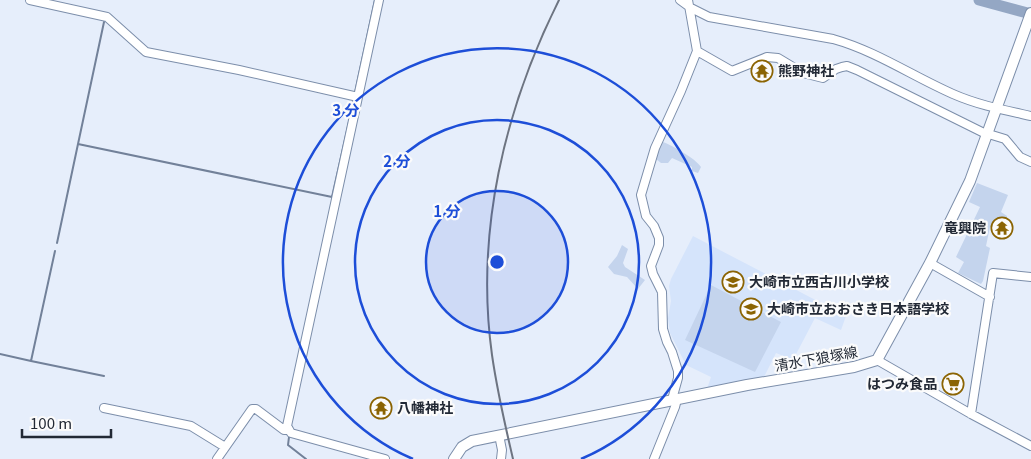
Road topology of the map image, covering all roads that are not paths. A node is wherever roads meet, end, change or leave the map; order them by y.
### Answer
1 (30, 0) edge
2 (379, 0) edge
3 (680, 0) edge
4 (688, 0) edge
5 (691, 8) junction
6 (1030, 17) edge
7 (697, 51) junction
8 (358, 97) junction
9 (997, 109) junction
10 (1031, 116) edge
11 (987, 132) junction
12 (1031, 162) edge
13 (930, 263) junction
14 (1031, 277) edge
15 (990, 297) junction
16 (877, 360) junction
17 (677, 399) junction
18 (104, 408) dead end
19 (971, 414) junction
20 (289, 430) junction
21 (499, 435) junction
22 (1031, 446) edge
23 (225, 447) junction
24 (352, 450) junction
25 (217, 459) edge
26 (349, 459) edge
27 (385, 459) edge
28 (454, 459) edge
29 (501, 459) edge
30 (654, 459) edge

1 - 8 street
2 - 8 street
3 - 5 street
4 - 5 street
5 - 7 street
5 - 9 street
6 - 9 main road, 清水下狼塚線
7 - 11 street
7 - 17 street
8 - 20 street
9 - 10 street
9 - 11 main road, 清水下狼塚線
11 - 12 street
11 - 13 main road, 清水下狼塚線
13 - 15 street
13 - 16 main road, 清水下狼塚線
14 - 15 street
15 - 19 street
16 - 17 main road, 清水下狼塚線
16 - 19 street
17 - 21 main road, 清水下狼塚線
17 - 30 street
18 - 23 street
19 - 22 street
20 - 23 street
20 - 24 street
21 - 28 main road, 清水下狼塚線
21 - 29 street
23 - 25 street
24 - 26 street
24 - 27 street

